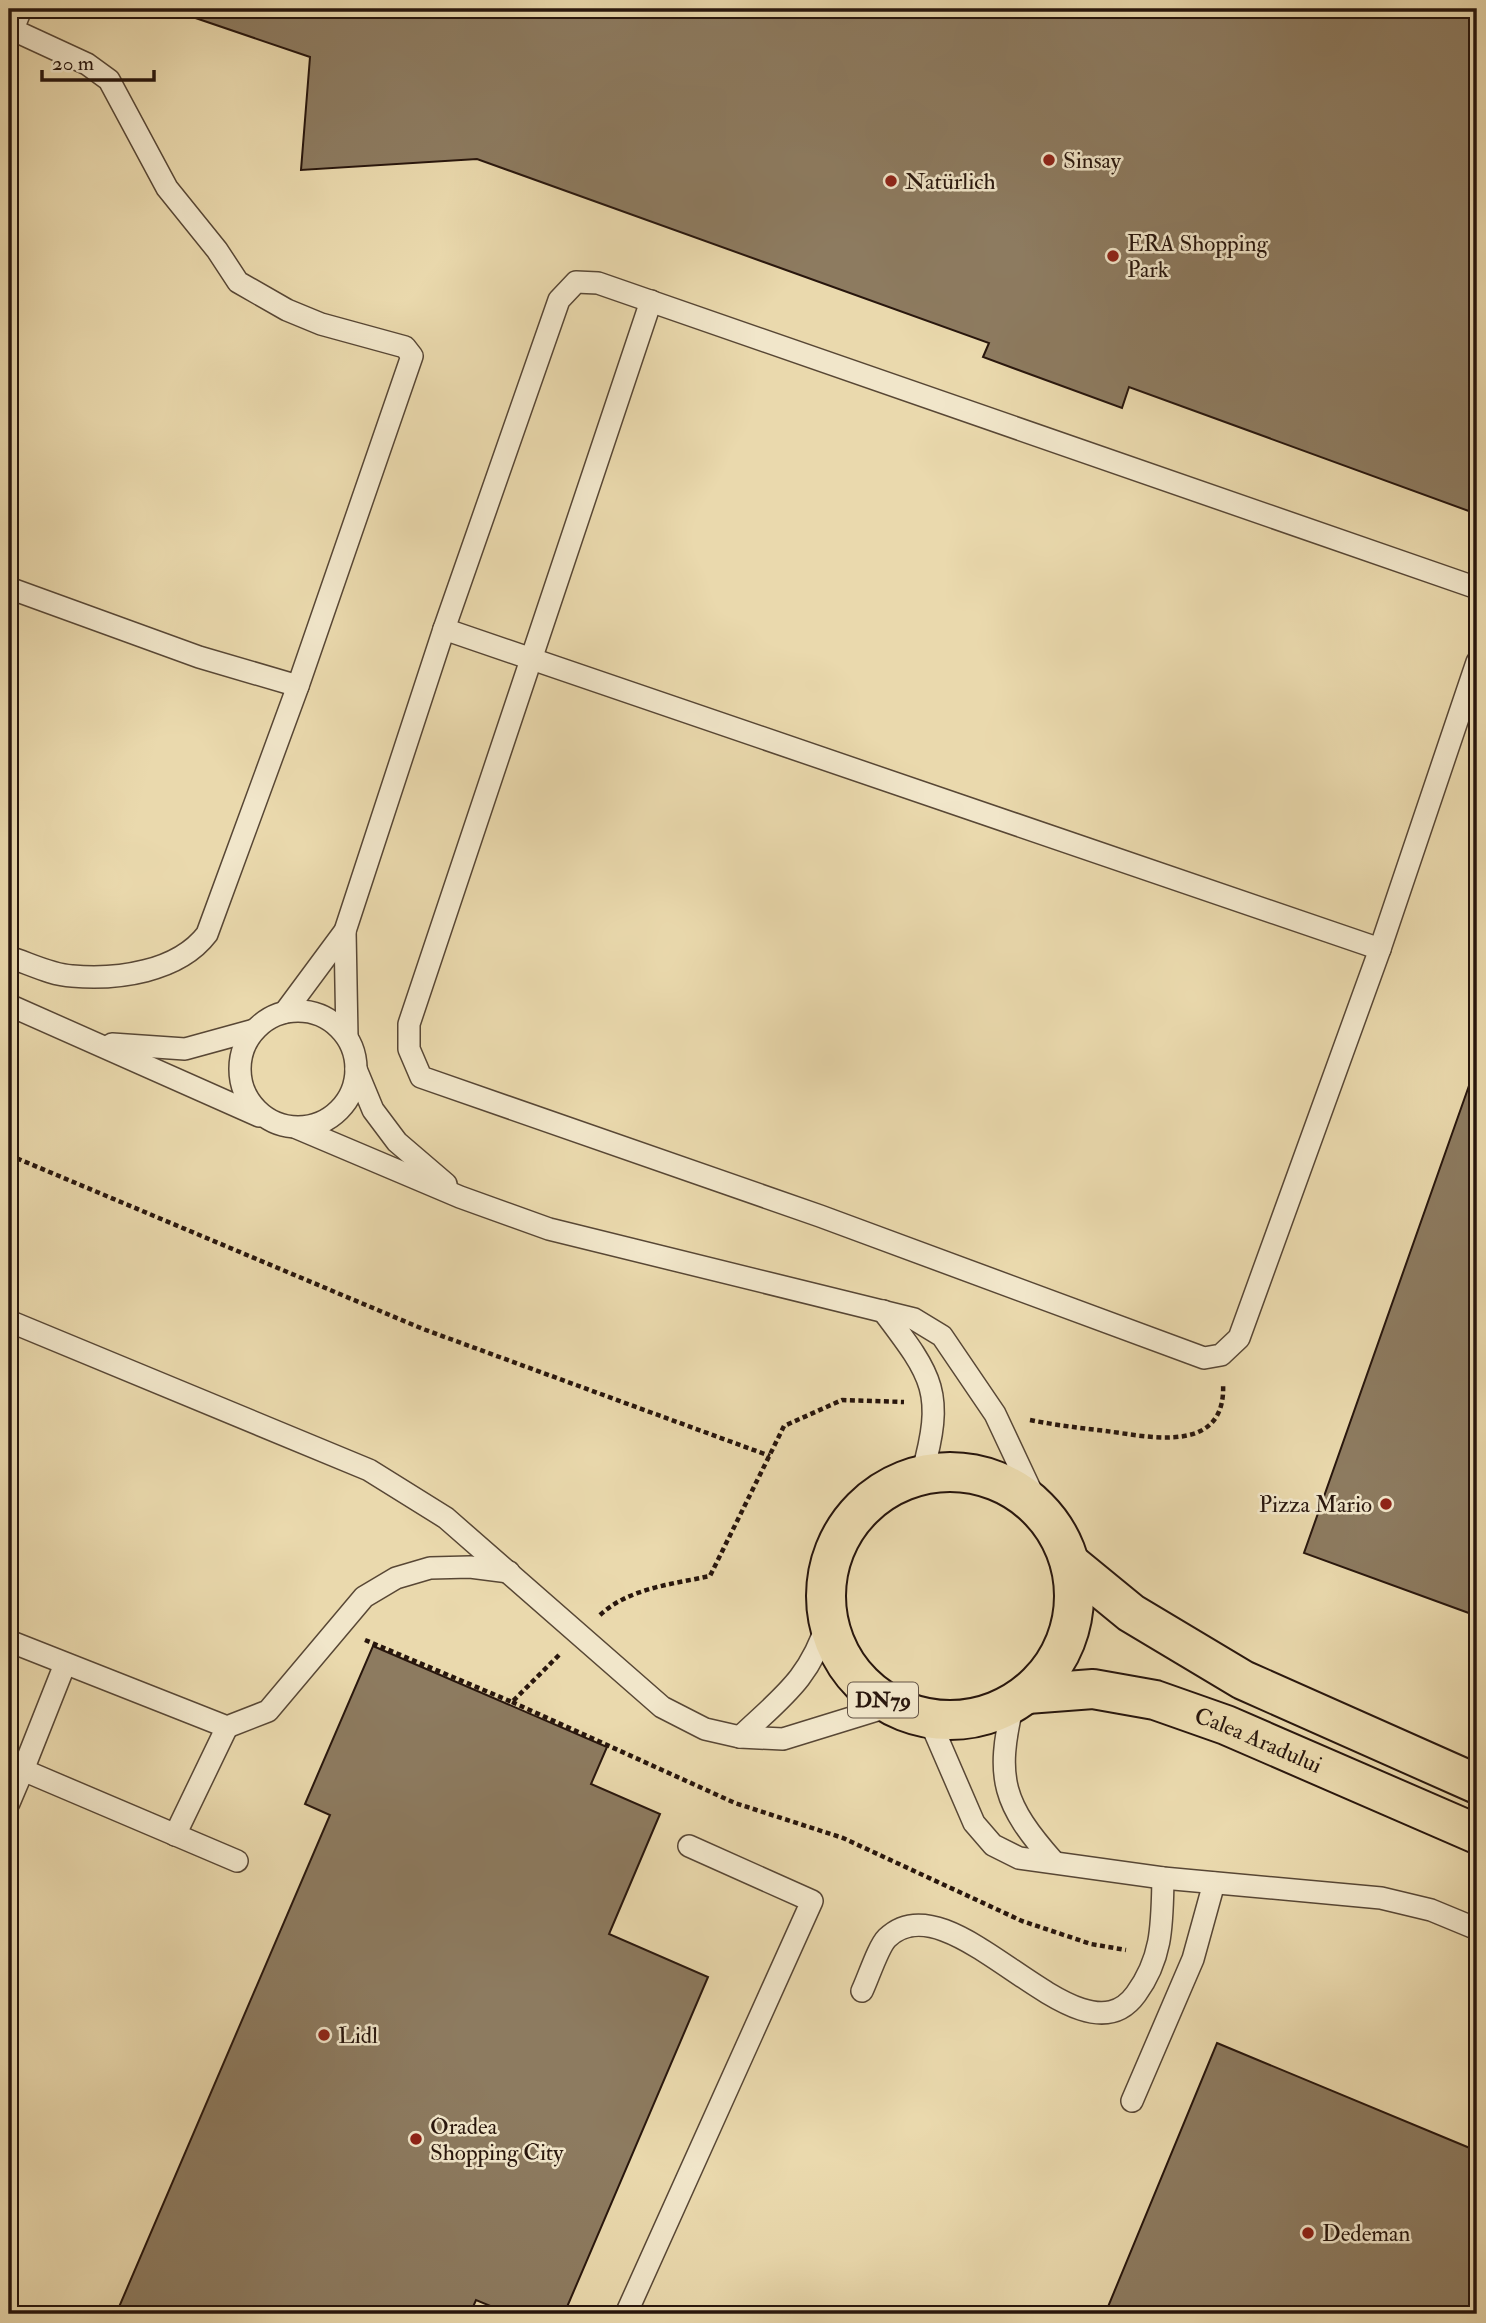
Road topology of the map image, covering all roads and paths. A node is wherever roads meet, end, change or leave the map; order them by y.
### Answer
1 (21, 9) edge
2 (11, 29) edge
3 (651, 301) junction
4 (9, 588) edge
5 (1477, 588) edge
6 (444, 629) junction
7 (530, 659) junction
8 (1477, 662) edge
9 (298, 686) junction
10 (345, 931) junction
11 (1380, 949) junction
12 (9, 957) edge
13 (9, 1005) edge
14 (285, 1012) junction
15 (254, 1030) junction
16 (347, 1037) junction
17 (97, 1043) junction
18 (356, 1069) junction
19 (274, 1123) junction
20 (297, 1128) junction
21 (9, 1155) edge
22 (460, 1198) junction
23 (883, 1311) junction
24 (9, 1321) edge
25 (1221, 1355) junction
26 (935, 1404) junction
27 (995, 1414) junction
28 (785, 1426) dead end
29 (770, 1456) dead end
30 (922, 1474) junction
31 (1041, 1510) junction
32 (1070, 1563) junction
33 (509, 1572) junction
34 (828, 1620) junction
35 (9, 1641) edge
36 (65, 1664) junction
37 (1020, 1699) junction
38 (512, 1702) dead end
39 (890, 1706) junction
40 (929, 1719) junction
41 (227, 1727) junction
42 (740, 1737) junction
43 (16, 1767) edge
44 (1477, 1784) edge
45 (9, 1803) edge
46 (1477, 1834) edge
47 (175, 1835) junction
48 (690, 1846) dead end
49 (237, 1861) dead end
50 (1054, 1862) junction
51 (1163, 1878) junction
52 (1214, 1883) junction
53 (1477, 1929) edge
54 (1158, 1953) junction
55 (862, 1991) dead end
56 (1132, 2101) dead end
57 (626, 2314) edge

1 - 2 lane
2 - 9 lane
3 - 5 lane
3 - 6 lane
3 - 7 lane
4 - 9 lane
6 - 7 lane
6 - 10 lane
7 - 11 lane
7 - 25 lane
8 - 11 lane
9 - 12 lane
10 - 14 lane
10 - 16 lane
11 - 25 lane
13 - 17 lane
14 - 15 lane
14 - 16 lane
15 - 17 lane
15 - 19 lane
16 - 18 lane
17 - 19 lane
18 - 20 lane
18 - 22 lane
19 - 20 lane
20 - 22 lane
21 - 29 path
22 - 23 lane
23 - 26 lane
23 - 27 lane
24 - 33 lane
25 - 27 path
26 - 28 path
26 - 30 lane
27 - 31 lane
30 - 31 highway, Calea Aradului / DN79
30 - 34 highway, Calea Aradului / DN79
31 - 32 highway, Calea Aradului / DN79
32 - 37 highway, Calea Aradului / DN79
32 - 44 highway, Calea Aradului / DN79
33 - 41 lane
33 - 42 lane
34 - 39 highway, Calea Aradului / DN79
34 - 42 lane
35 - 36 lane
36 - 41 lane
36 - 43 lane
37 - 40 highway, Calea Aradului / DN79
37 - 46 highway, Calea Aradului / DN79
37 - 50 lane
38 - 54 path
39 - 40 highway, Calea Aradului / DN79
39 - 42 lane
40 - 50 lane
41 - 47 lane
43 - 45 lane
43 - 47 lane
47 - 49 lane
48 - 57 lane
50 - 51 lane
51 - 52 lane
51 - 54 lane
52 - 53 lane
52 - 56 lane
54 - 55 lane

